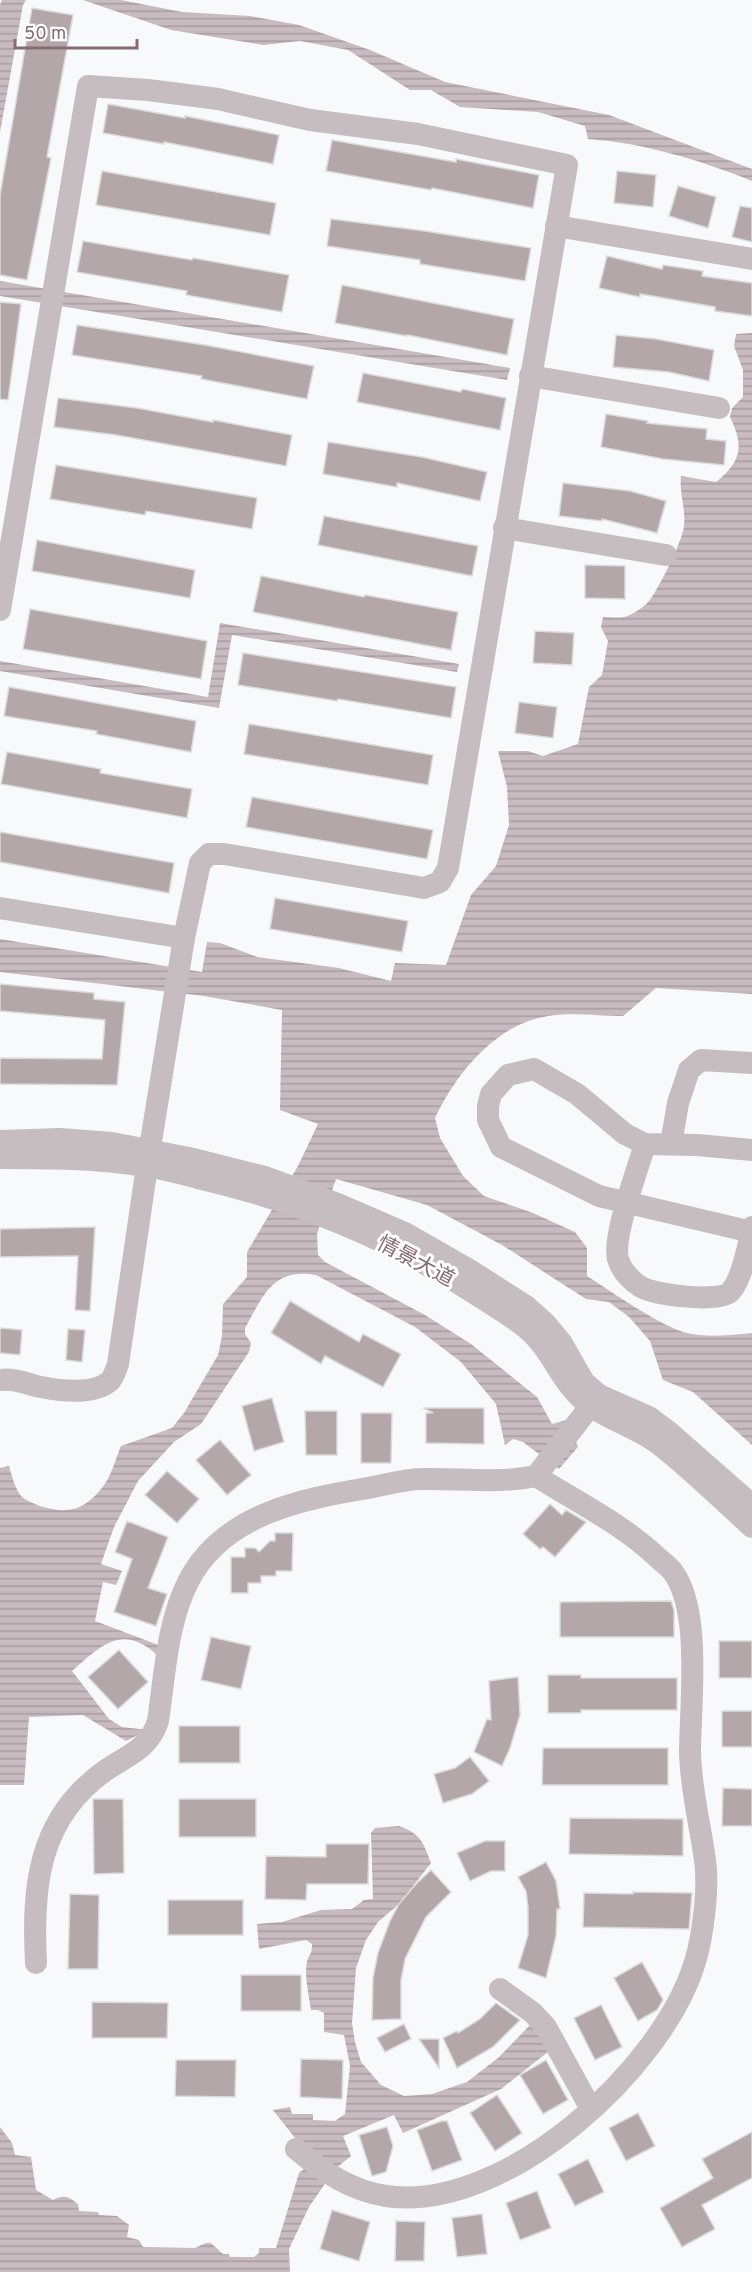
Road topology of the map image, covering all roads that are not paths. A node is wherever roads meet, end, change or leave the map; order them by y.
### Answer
1 (556, 226) junction
2 (752, 259) edge
3 (530, 376) junction
4 (719, 408) dead end
5 (504, 528) junction
6 (666, 555) dead end
7 (0, 610) edge
8 (0, 908) edge
9 (182, 947) junction
10 (752, 1063) edge
11 (0, 1140) edge
12 (645, 1144) junction
13 (671, 1144) junction
14 (752, 1150) edge
15 (0, 1158) edge
16 (148, 1158) junction
17 (628, 1202) junction
18 (752, 1230) edge
19 (0, 1380) edge
20 (589, 1407) junction
21 (540, 1471) junction
22 (752, 1505) edge
23 (752, 1527) edge
24 (36, 1963) dead end
25 (500, 1989) dead end
26 (591, 2109) junction
27 (297, 2149) dead end

1 - 2 street
1 - 3 street
1 - 7 street
3 - 4 street
3 - 5 street
5 - 6 street
5 - 9 street
8 - 9 street
9 - 16 street
10 - 13 street
11 - 16 street, 情景大道
12 - 13 street
12 - 17 street
12 - 17 street
13 - 14 street
15 - 16 street, 情景大道
16 - 19 street
16 - 20 street, 情景大道
17 - 18 street
17 - 18 street
20 - 21 street
20 - 22 street, 情景大道
20 - 23 street, 情景大道
21 - 24 street
21 - 26 street
25 - 26 street
26 - 27 street

